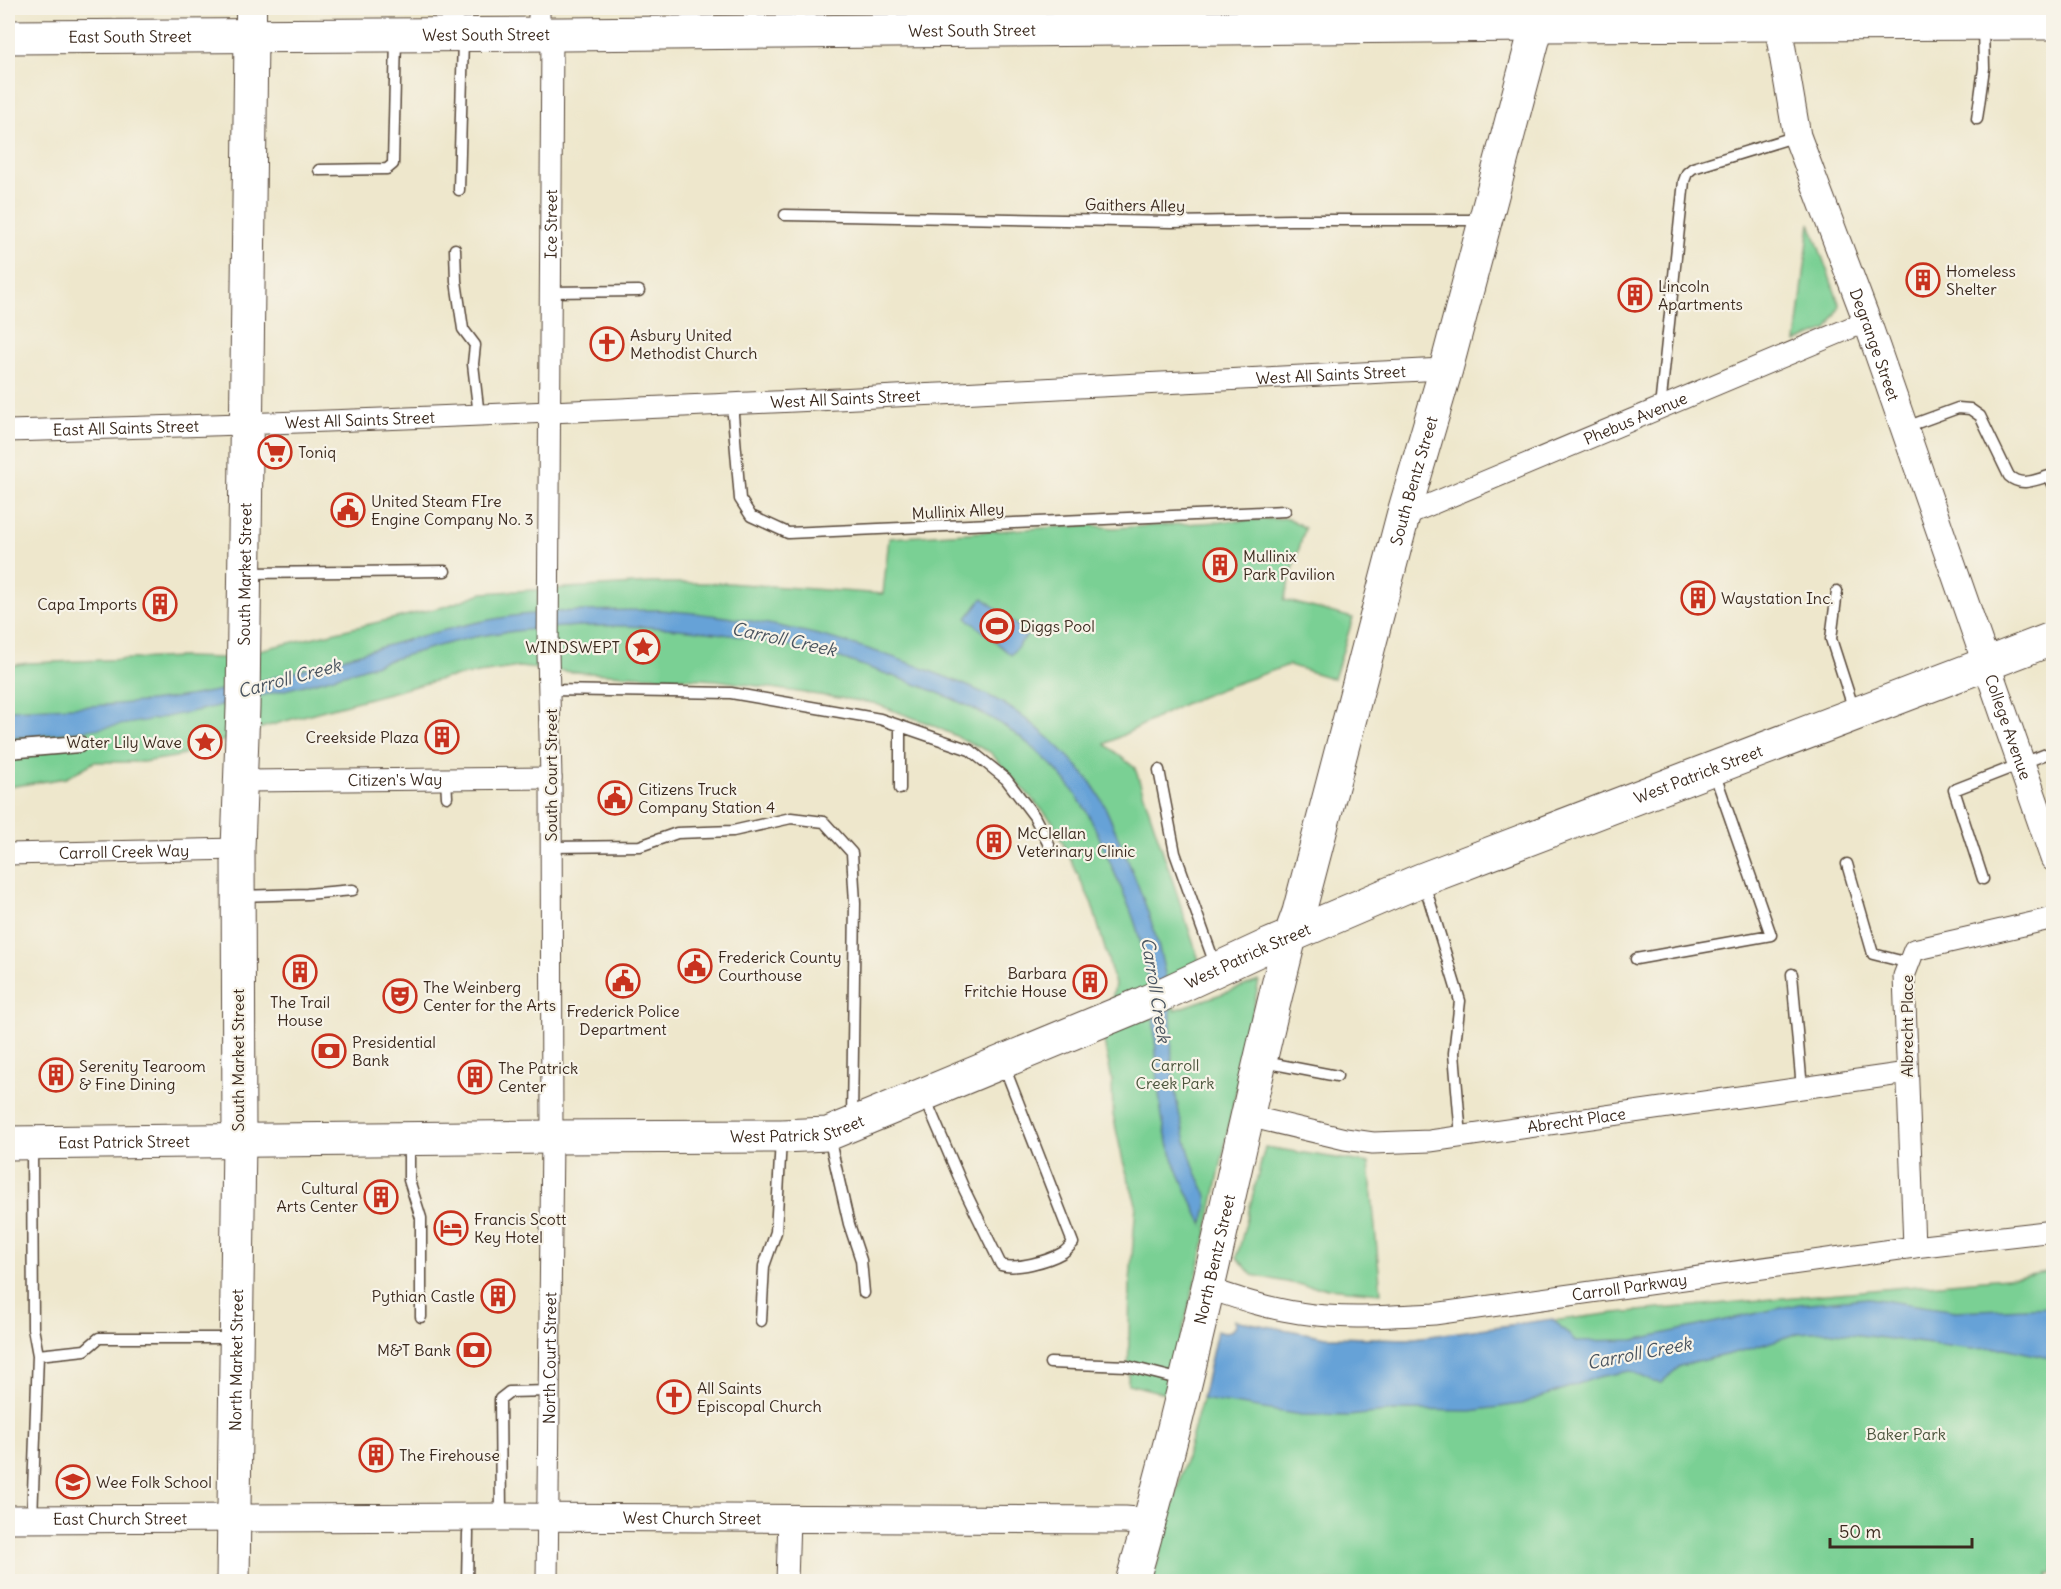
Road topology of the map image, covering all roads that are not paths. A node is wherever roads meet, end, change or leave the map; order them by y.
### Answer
1 (1539, 16) edge
2 (1083, 18) edge
3 (958, 19) edge
4 (752, 20) edge
5 (800, 20) edge
6 (251, 22) edge
7 (1982, 23) junction
8 (2054, 23) edge
9 (1780, 24) junction
10 (543, 25) edge
11 (396, 35) junction
12 (463, 35) junction
13 (8, 37) edge
14 (1977, 119) dead end
15 (1797, 136) junction
16 (319, 170) dead end
17 (459, 190) dead end
18 (785, 215) dead end
19 (1485, 220) junction
20 (455, 249) dead end
21 (639, 291) dead end
22 (550, 292) junction
23 (1867, 321) junction
24 (1446, 369) junction
25 (732, 403) junction
26 (1660, 408) junction
27 (549, 414) junction
28 (479, 416) junction
29 (246, 425) junction
30 (1904, 428) junction
31 (8, 431) edge
32 (2054, 486) edge
33 (1286, 511) dead end
34 (1403, 516) junction
35 (445, 571) dead end
36 (244, 573) junction
37 (1837, 591) dead end
38 (2054, 638) edge
39 (1985, 663) junction
40 (550, 690) junction
41 (1855, 714) junction
42 (900, 726) junction
43 (78, 744) dead end
44 (8, 750) edge
45 (2054, 751) edge
46 (2021, 764) junction
47 (1712, 769) junction
48 (1159, 770) dead end
49 (551, 778) junction
50 (241, 781) junction
51 (900, 789) dead end
52 (1049, 845) dead end
53 (551, 847) junction
54 (238, 849) junction
55 (8, 854) edge
56 (2054, 858) edge
57 (1847, 864) dead end
58 (1983, 879) dead end
59 (1421, 880) junction
60 (353, 890) dead end
61 (238, 896) junction
62 (2054, 918) edge
63 (1290, 937) junction
64 (1636, 959) dead end
65 (1909, 963) junction
66 (1217, 970) junction
67 (1792, 974) dead end
68 (1261, 1061) junction
69 (1003, 1063) junction
70 (1906, 1073) junction
71 (1337, 1076) dead end
72 (1802, 1089) junction
73 (924, 1095) junction
74 (1248, 1116) junction
75 (840, 1129) junction
76 (781, 1136) junction
77 (552, 1137) junction
78 (1461, 1137) junction
79 (409, 1139) junction
80 (239, 1140) junction
81 (20, 1142) edge
82 (2054, 1231) edge
83 (1914, 1247) junction
84 (1207, 1288) junction
85 (864, 1293) dead end
86 (421, 1317) dead end
87 (761, 1321) dead end
88 (236, 1338) junction
89 (38, 1355) junction
90 (1050, 1363) dead end
91 (1185, 1381) junction
92 (549, 1391) junction
93 (233, 1517) junction
94 (501, 1517) junction
95 (549, 1518) junction
96 (789, 1518) junction
97 (20, 1519) edge
98 (1150, 1522) junction
99 (468, 1533) dead end
100 (233, 1581) edge
101 (467, 1581) edge
102 (547, 1581) edge
103 (787, 1581) edge
104 (1132, 1581) edge

1 - 2 main road, West South Street
1 - 9 main road, West South Street
1 - 19 main road, South Bentz Street
2 - 3 main road, West South Street
3 - 5 main road, West South Street
4 - 5 main road, West South Street
4 - 10 main road, West South Street
6 - 11 main road, West South Street
6 - 13 main road, East South Street
6 - 29 main road, South Market Street
7 - 8 main road, West South Street
7 - 9 main road, West South Street
7 - 14 lane
9 - 15 street, Degrange Street
10 - 12 main road, West South Street
10 - 22 street, Ice Street
11 - 12 main road, West South Street
11 - 16 lane
12 - 17 lane
15 - 23 street, Degrange Street
15 - 26 lane
18 - 19 lane, Gaithers Alley
19 - 24 main road, South Bentz Street
20 - 28 lane
21 - 22 lane
22 - 27 street, Ice Street
23 - 26 street, Phebus Avenue
23 - 30 street, Degrange Street
24 - 25 street, West All Saints Street
24 - 34 main road, South Bentz Street
25 - 27 street, West All Saints Street
25 - 33 lane, Mullinix Alley
26 - 34 street, Phebus Avenue
27 - 28 street, West All Saints Street
27 - 40 street, South Court Street
28 - 29 street, West All Saints Street
29 - 31 street, East All Saints Street
29 - 36 main road, South Market Street
30 - 32 lane
30 - 39 street, Degrange Street
34 - 63 main road, South Bentz Street
35 - 36 lane
36 - 50 main road, South Market Street
37 - 41 lane
38 - 39 main road, West Patrick Street
39 - 41 main road, West Patrick Street
39 - 46 street, College Avenue
40 - 42 lane
40 - 49 street, South Court Street
41 - 47 main road, West Patrick Street
42 - 51 lane
42 - 52 lane
43 - 44 street
45 - 46 lane
46 - 56 street, College Avenue
46 - 58 lane
47 - 59 main road, West Patrick Street
47 - 64 lane
48 - 66 lane
49 - 50 street, Citizen's Way
49 - 53 street, South Court Street
50 - 54 main road, South Market Street
53 - 75 lane
53 - 77 street, South Court Street
54 - 55 street, Carroll Creek Way
54 - 61 main road, South Market Street
57 - 65 lane
59 - 63 main road, West Patrick Street
59 - 78 lane
60 - 61 lane
61 - 80 main road, South Market Street
62 - 65 street, Albrecht Place
63 - 66 main road, West Patrick Street
63 - 68 main road, North Bentz Street
65 - 70 street, Albrecht Place
66 - 69 main road, West Patrick Street
67 - 72 lane
68 - 71 lane
68 - 74 main road, North Bentz Street
69 - 73 main road, West Patrick Street
69 - 73 lane
70 - 72 street, Abrecht Place
70 - 83 street, Albrecht Place
72 - 78 street, Abrecht Place
73 - 75 main road, West Patrick Street
74 - 78 street, Abrecht Place
74 - 84 main road, North Bentz Street
75 - 76 main road, West Patrick Street
75 - 85 lane
76 - 77 main road, West Patrick Street
76 - 87 lane
77 - 79 main road, West Patrick Street
77 - 92 street, North Court Street
79 - 80 main road, West Patrick Street
79 - 86 lane
80 - 81 main road, East Patrick Street
80 - 88 main road, North Market Street
81 - 89 lane
82 - 83 street, Carroll Parkway
83 - 84 street, Carroll Parkway
84 - 91 main road, North Bentz Street
88 - 89 lane
88 - 93 main road, North Market Street
89 - 97 lane
90 - 91 lane
91 - 98 main road, North Bentz Street
92 - 94 lane
92 - 95 street, North Court Street
93 - 94 street, West Church Street
93 - 97 street, East Church Street
93 - 100 main road, North Market Street
94 - 95 street, West Church Street
95 - 96 street, West Church Street
95 - 102 street, North Court Street
96 - 98 street, West Church Street
96 - 103 street
98 - 104 main road, North Bentz Street
99 - 101 lane

